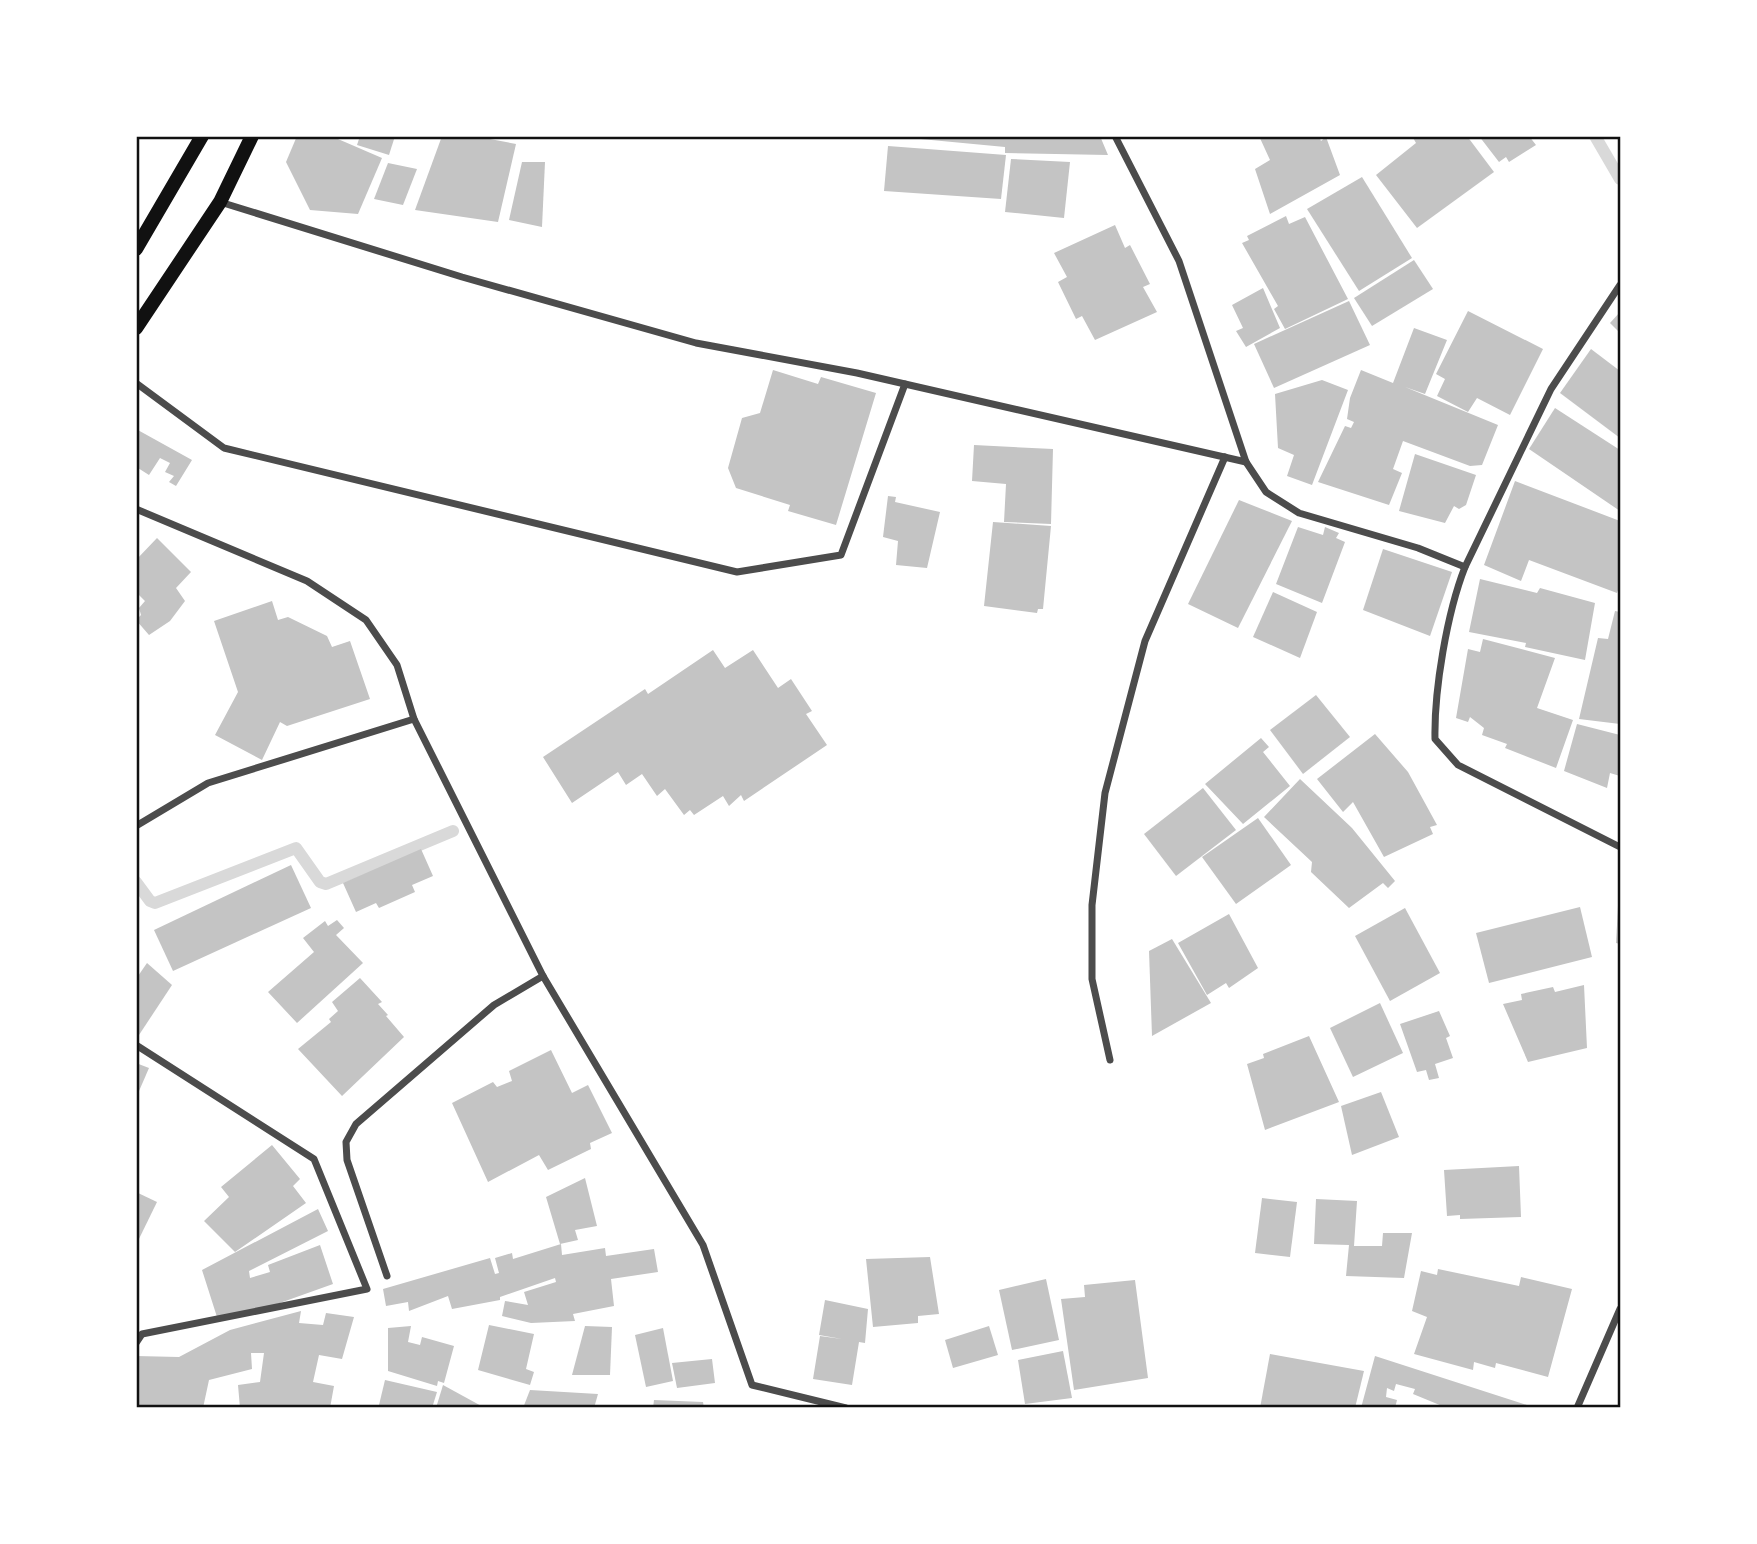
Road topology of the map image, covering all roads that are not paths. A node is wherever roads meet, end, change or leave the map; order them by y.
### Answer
1 (202, 136) edge
2 (253, 136) edge
3 (1115, 136) edge
4 (220, 202) junction
5 (136, 249) edge
6 (1620, 285) edge
7 (136, 328) edge
8 (136, 383) edge
9 (905, 384) junction
10 (1225, 457) junction
11 (1246, 462) junction
12 (136, 509) edge
13 (1465, 567) junction
14 (414, 719) junction
15 (136, 825) edge
16 (1620, 847) edge
17 (543, 975) junction
18 (136, 1045) edge
19 (1110, 1060) dead end
20 (387, 1276) dead end
21 (1620, 1309) edge
22 (136, 1343) edge
23 (846, 1408) edge
24 (1577, 1408) edge

1 - 5 main road
2 - 4 main road
3 - 11 street
4 - 7 main road
4 - 9 street
6 - 13 street
8 - 9 street
9 - 10 street
10 - 11 street
10 - 19 street
11 - 13 street
12 - 14 street
13 - 16 street
14 - 15 street
14 - 17 street
17 - 20 street
17 - 23 street
18 - 22 street
21 - 24 street

